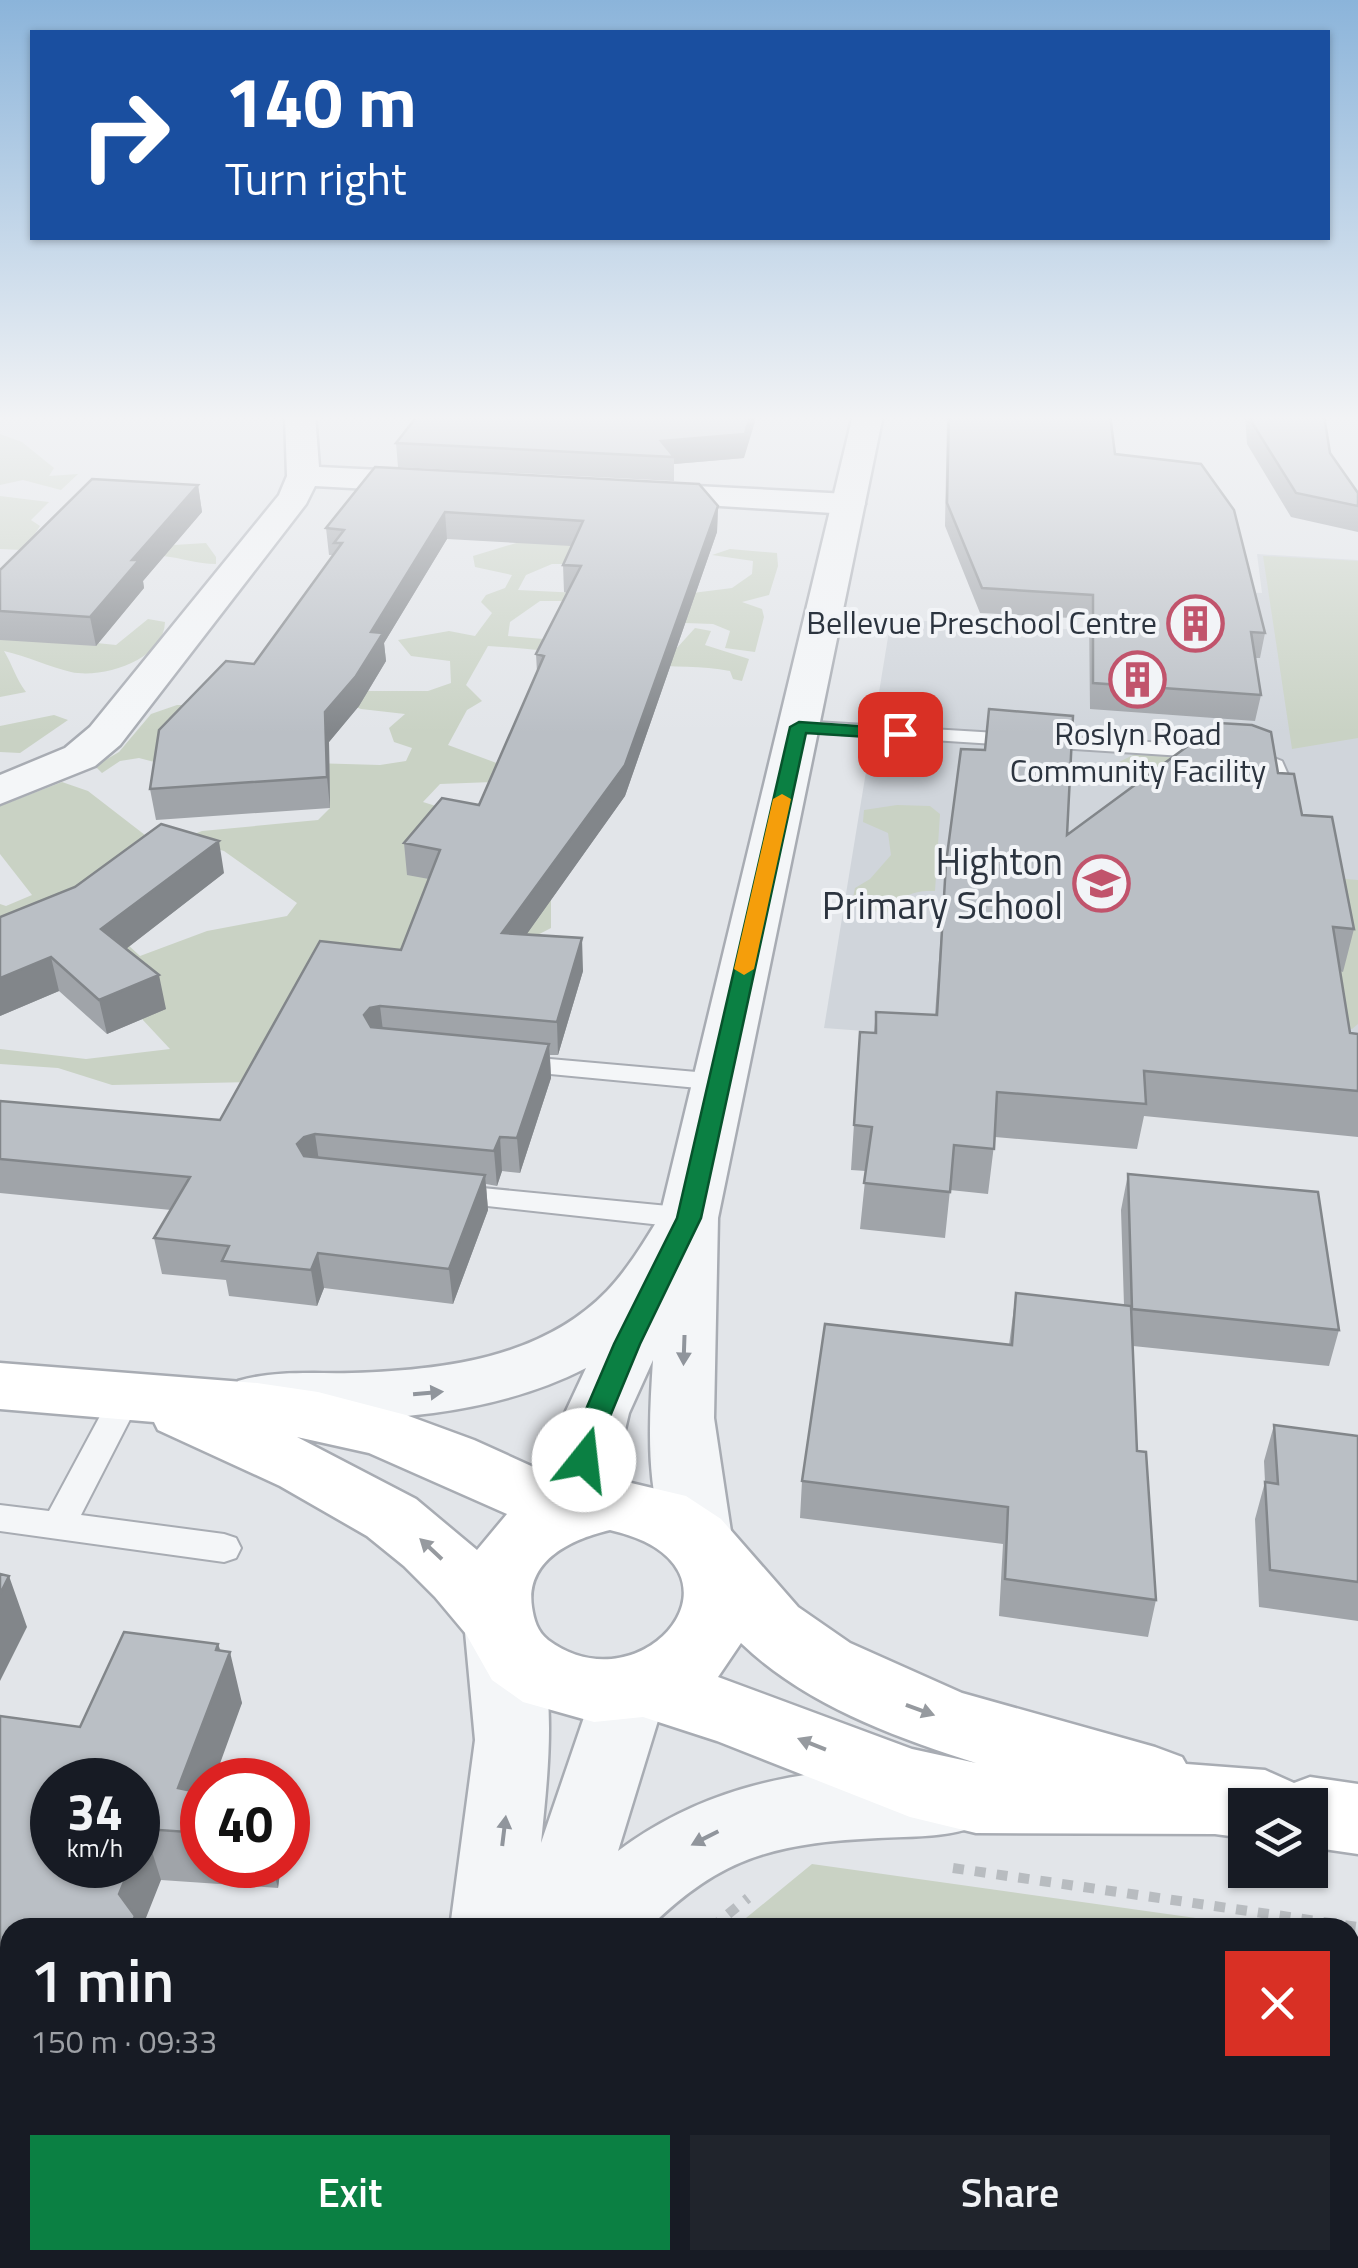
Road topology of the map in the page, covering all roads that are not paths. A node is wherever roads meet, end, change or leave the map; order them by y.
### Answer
1 (274, 521) edge
2 (844, 521) edge
3 (799, 727) junction
4 (0, 791) edge
5 (1285, 793) edge
6 (480, 1060) edge
7 (719, 1082) junction
8 (419, 1191) edge
9 (689, 1218) junction
10 (0, 1386) edge
11 (140, 1400) junction
12 (569, 1511) junction
13 (0, 1518) edge
14 (58, 1526) junction
15 (702, 1543) junction
16 (224, 1548) dead end
17 (499, 1626) junction
18 (636, 1686) junction
19 (1228, 1799) edge
20 (1007, 1800) junction
21 (1228, 1802) edge
22 (1328, 1814) edge
23 (1358, 1818) edge
24 (492, 1918) edge
25 (556, 1918) edge
26 (603, 1918) edge

1 - 4 street
2 - 3 street
3 - 5 lane
3 - 7 street
6 - 7 lane
7 - 9 street
8 - 9 lane
11 -> 9 street
9 - 12 street
9 -> 15 street
10 - 11 main road
11 - 12 main road
11 - 14 lane
17 -> 11 main road
12 - 15 main road
12 - 17 main road
13 - 14 lane
14 - 16 lane
15 - 18 main road
15 -> 19 main road
17 - 18 main road
24 -> 17 street
20 -> 18 main road
18 - 25 street
20 - 21 main road
20 -> 26 street
22 - 23 main road

